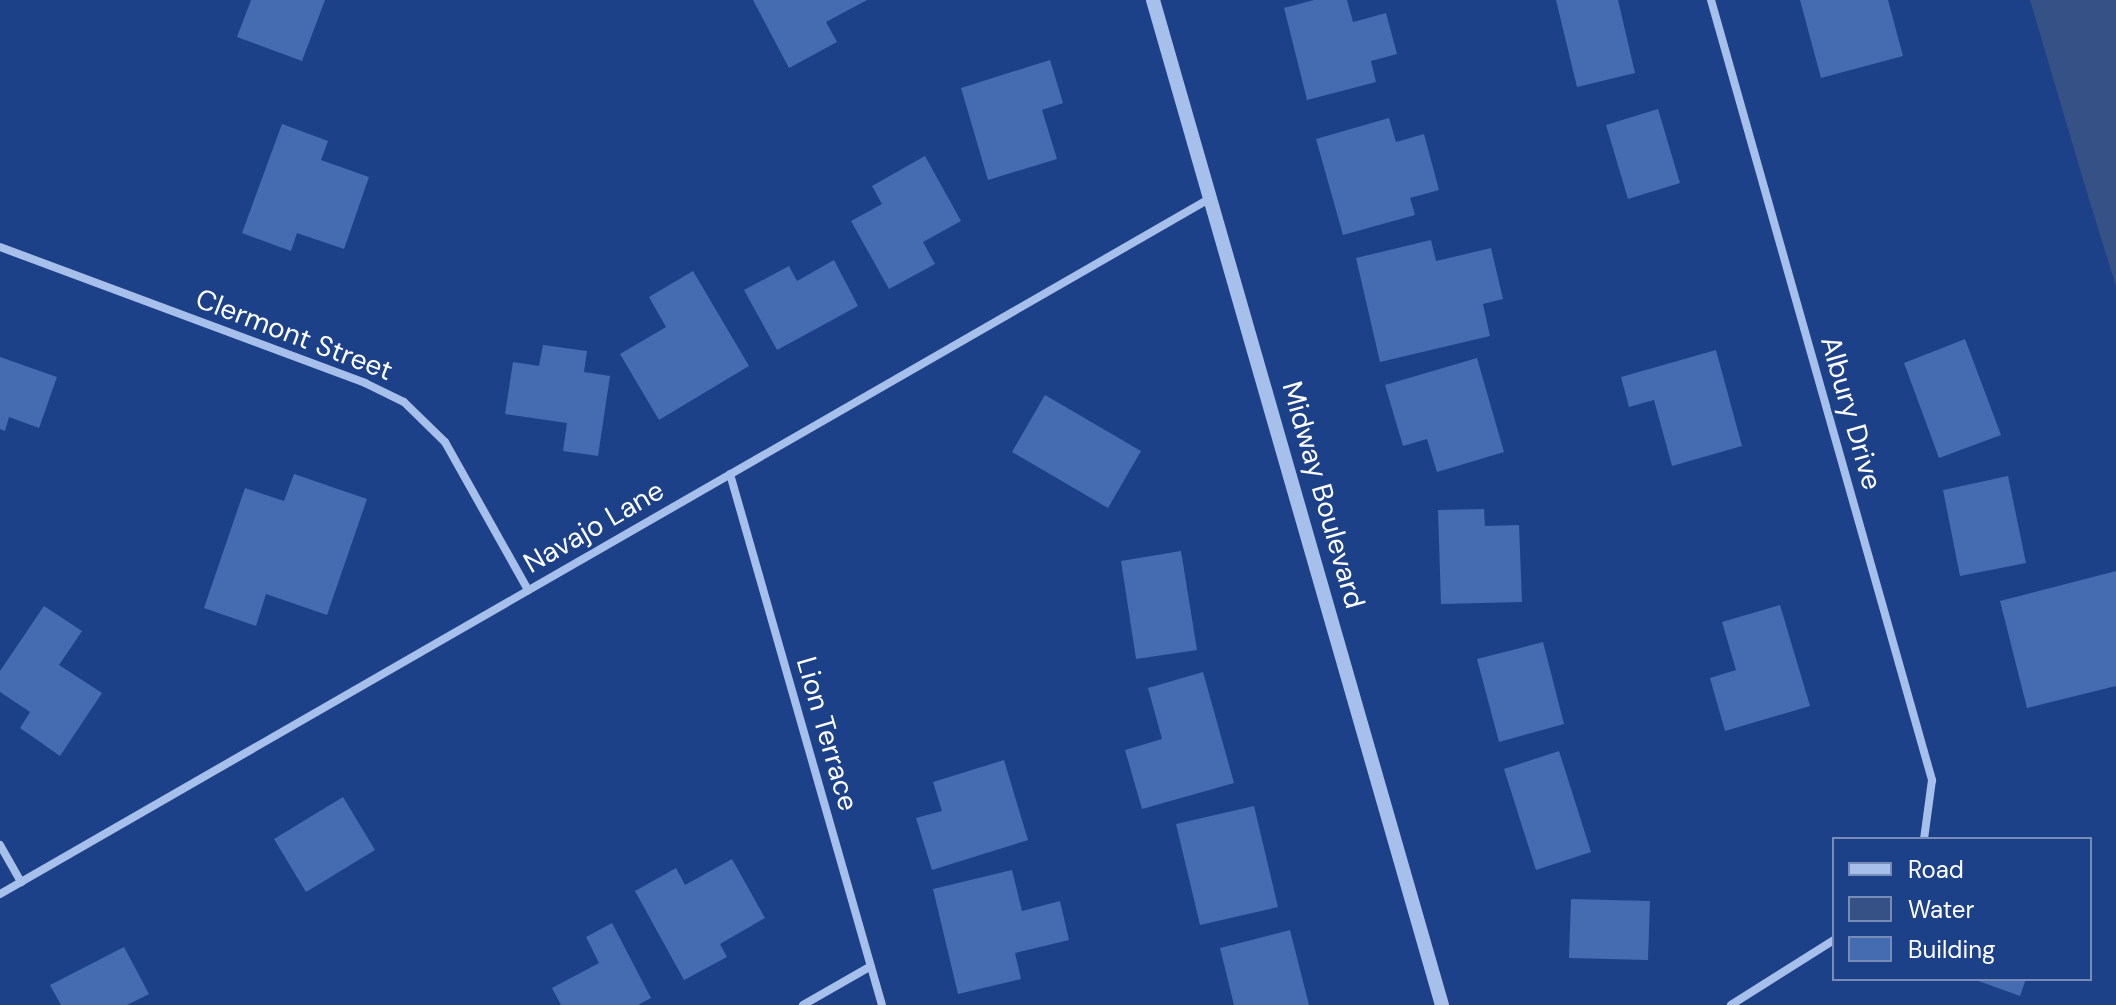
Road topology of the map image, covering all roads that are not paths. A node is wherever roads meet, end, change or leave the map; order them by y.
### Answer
1 (1153, 0) edge
2 (1711, 0) edge
3 (1211, 198) junction
4 (0, 247) edge
5 (730, 474) junction
6 (528, 590) junction
7 (1924, 837) edge
8 (0, 845) edge
9 (21, 882) junction
10 (0, 894) edge
11 (1832, 941) edge
12 (871, 966) junction
13 (803, 1005) edge
14 (882, 1005) edge
15 (1442, 1005) edge
16 (1731, 1005) edge

1 - 3 street, Midway Boulevard
2 - 7 street, Albury Drive
3 - 5 street, Navajo Lane
3 - 15 street, Midway Boulevard
4 - 6 street, Clermont Street
5 - 6 street, Navajo Lane
5 - 12 street, Lion Terrace
6 - 9 street, Navajo Lane
8 - 9 street
9 - 10 street, Navajo Lane
11 - 16 street
12 - 13 street
12 - 14 street, Lion Terrace

